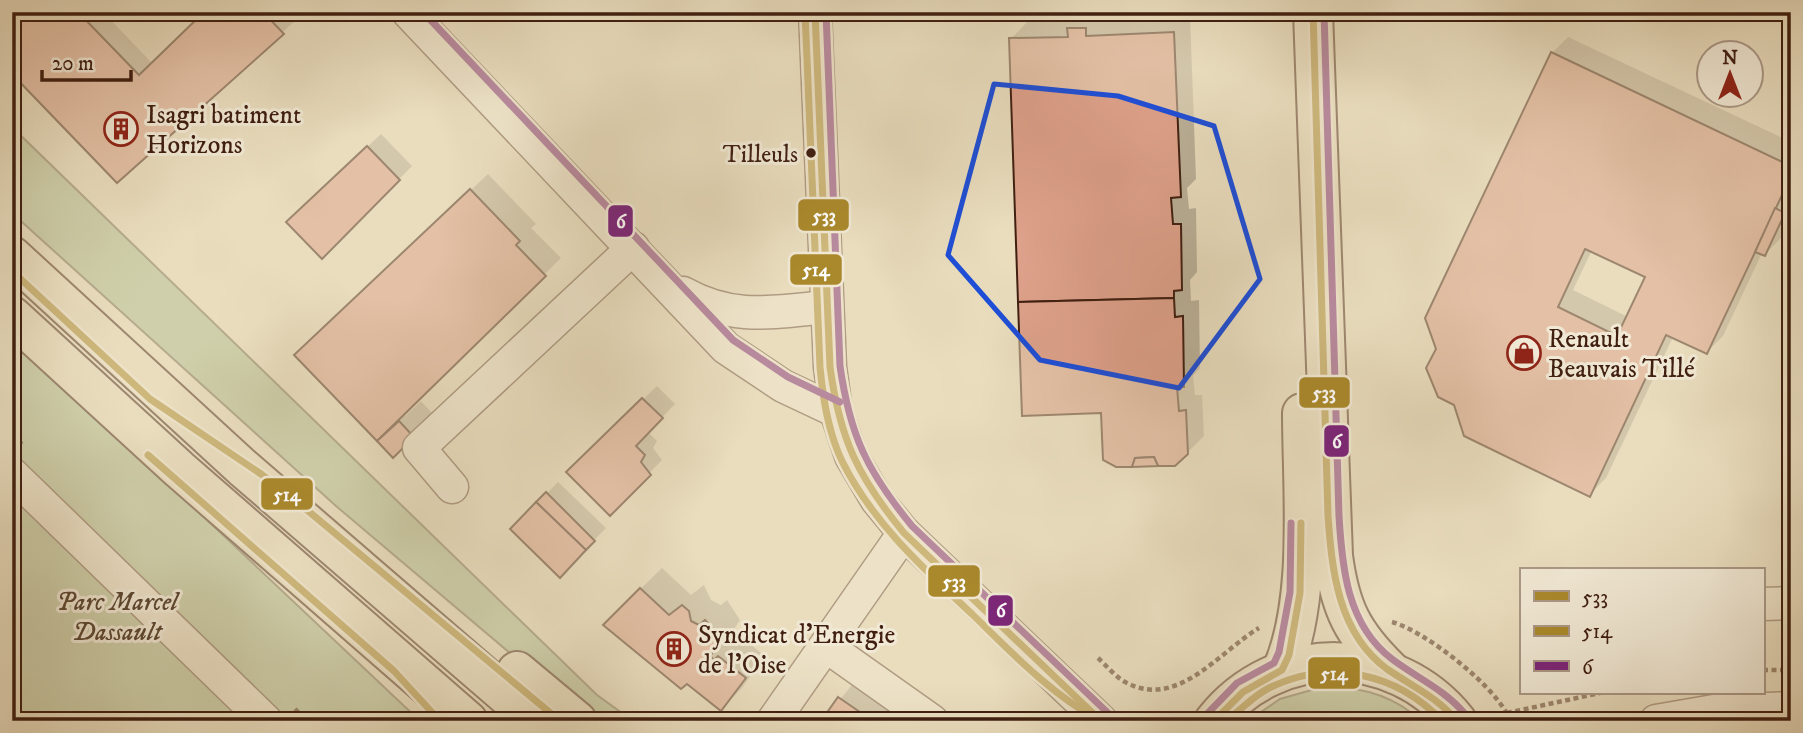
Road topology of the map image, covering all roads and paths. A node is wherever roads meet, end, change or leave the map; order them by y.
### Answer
1 (408, 12) edge
2 (815, 12) edge
3 (1295, 12) edge
4 (1313, 12) edge
5 (633, 248) junction
6 (12, 256) edge
7 (669, 286) junction
8 (827, 307) junction
9 (12, 316) edge
10 (157, 391) junction
11 (836, 411) junction
12 (12, 474) edge
13 (452, 487) dead end
14 (904, 533) junction
15 (1791, 603) edge
16 (1764, 604) edge
17 (826, 646) junction
18 (401, 663) junction
19 (1282, 670) junction
20 (1390, 670) junction
21 (1764, 670) edge
22 (1791, 670) edge
23 (1068, 689) junction
24 (1595, 694) edge
25 (1791, 708) edge
26 (1507, 713) dead end
27 (1211, 719) edge
28 (266, 721) edge
29 (455, 721) edge
30 (468, 721) edge
31 (536, 721) edge
32 (577, 721) edge
33 (773, 721) edge
34 (932, 721) edge
35 (1101, 721) edge
36 (1127, 721) edge
37 (1457, 721) edge
38 (1656, 721) edge

1 - 5 street
2 - 8 street
3 - 19 main road
4 - 20 main road
5 - 7 street
5 - 13 street
6 - 10 main road
7 - 8 street
7 - 11 street
8 - 11 street
9 - 18 main road
10 - 31 main road
10 - 32 main road
11 - 14 street
12 - 28 street
14 - 17 street
14 - 23 street
15 - 16 street
17 - 33 street
17 - 34 street
18 - 29 main road
18 - 30 main road
19 - 20 main road
19 - 27 main road
20 - 37 main road
21 - 22 path
23 - 35 street
23 - 36 street
24 - 26 path
25 - 38 street

